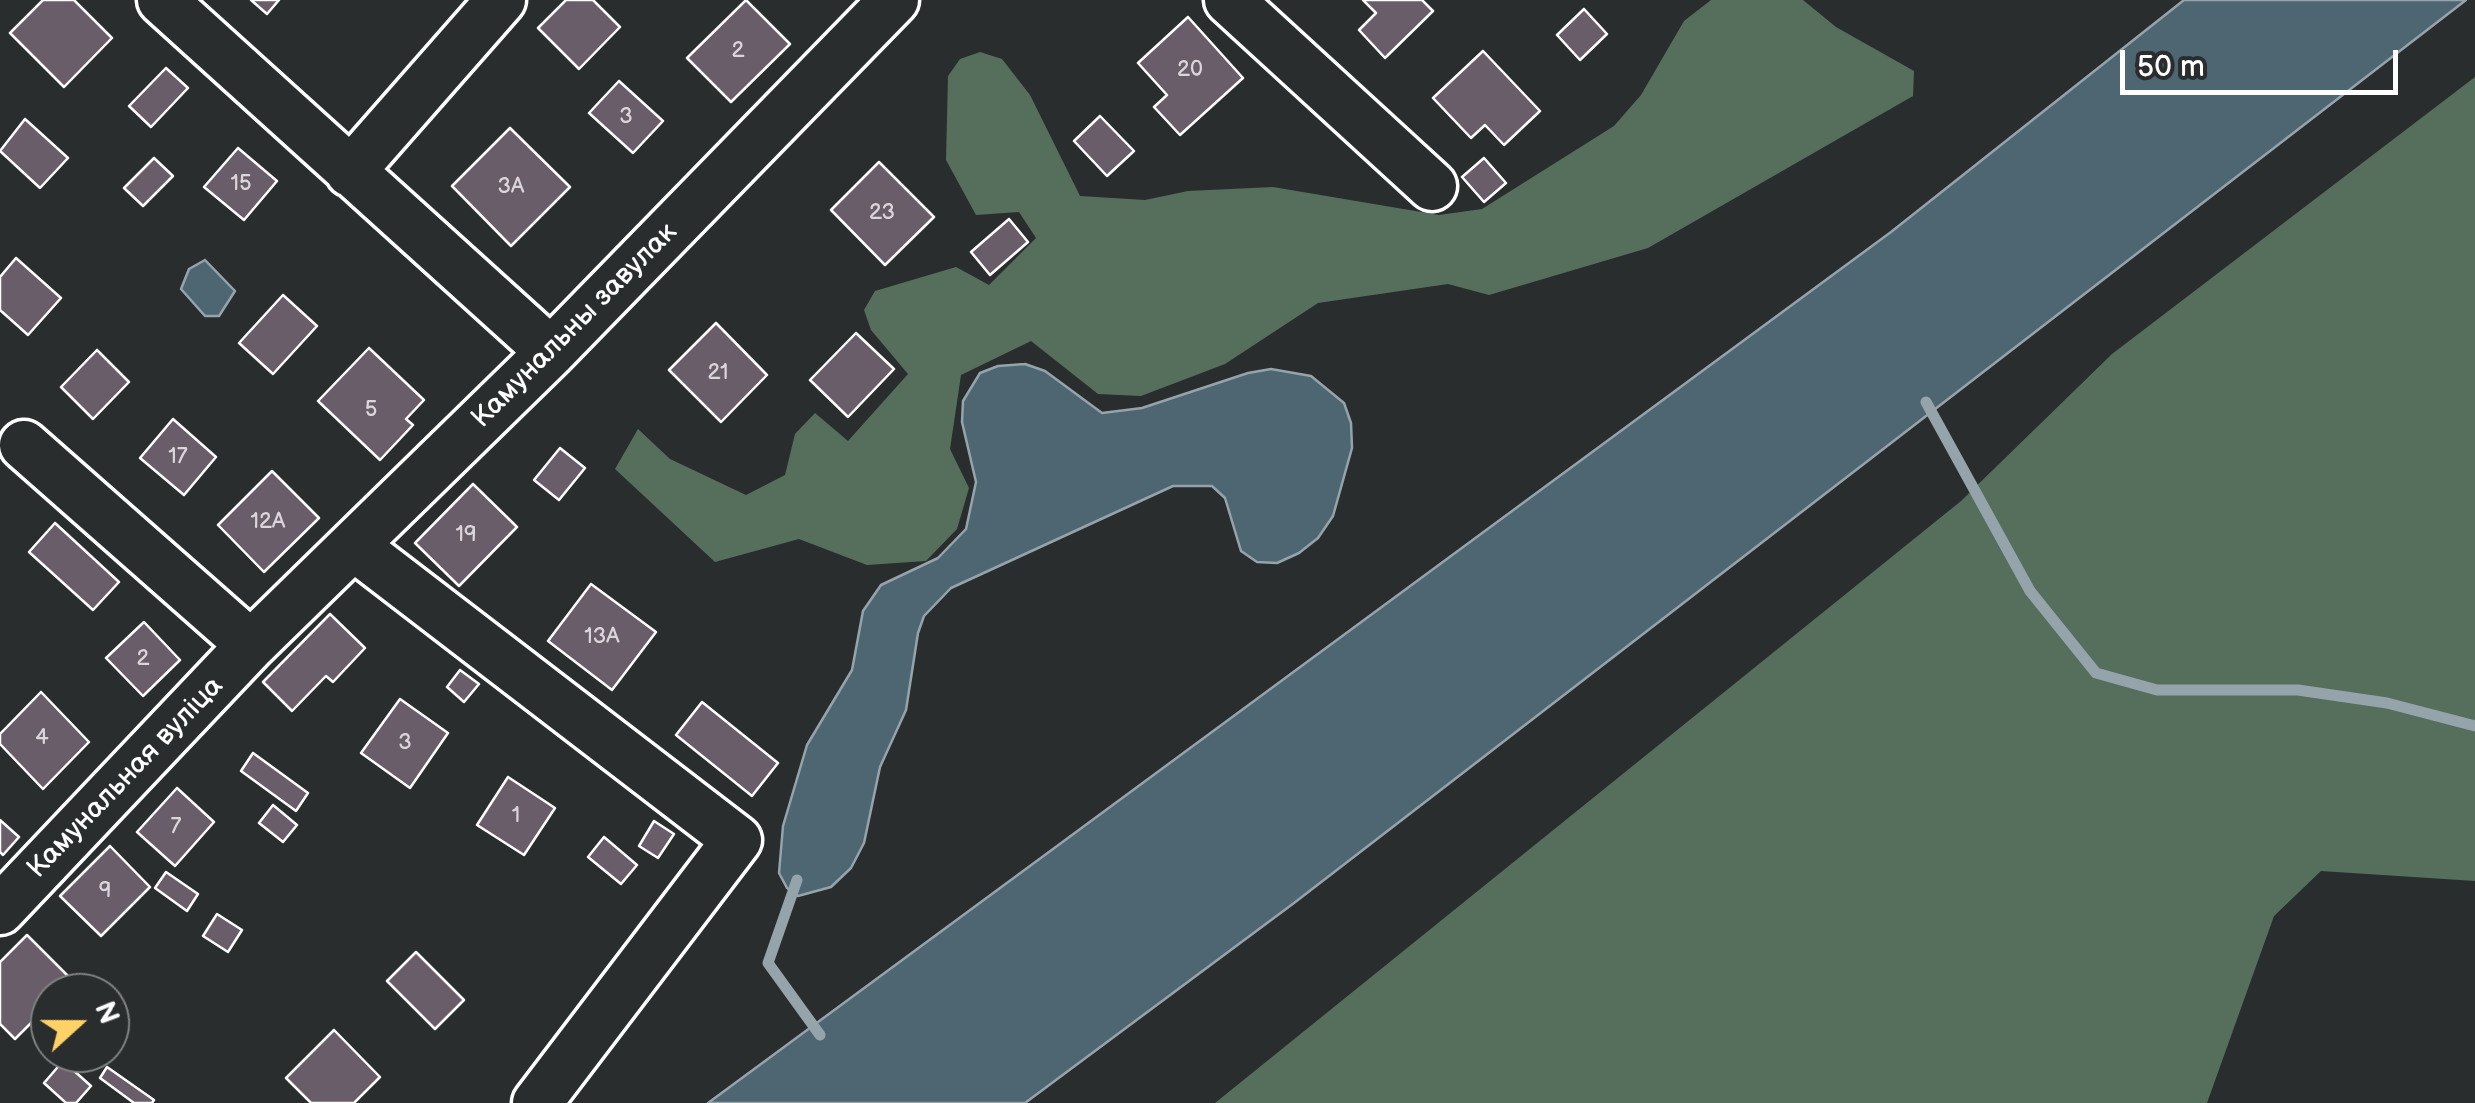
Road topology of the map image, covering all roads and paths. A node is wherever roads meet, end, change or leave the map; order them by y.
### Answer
1 (162, 0) edge
2 (500, 0) edge
3 (894, 0) edge
4 (1229, 0) edge
5 (350, 172) junction
6 (1432, 186) dead end
7 (552, 352) junction
8 (24, 445) dead end
9 (354, 546) junction
10 (251, 645) junction
11 (0, 910) edge
12 (538, 1103) edge

1 - 5 street
2 - 5 street
3 - 7 street, Камунальны завулак
4 - 6 street
5 - 7 street
7 - 9 street, Камунальны завулак
8 - 10 street
9 - 10 street, Камунальны завулак
9 - 12 street
10 - 11 street, Камунальная вуліца

